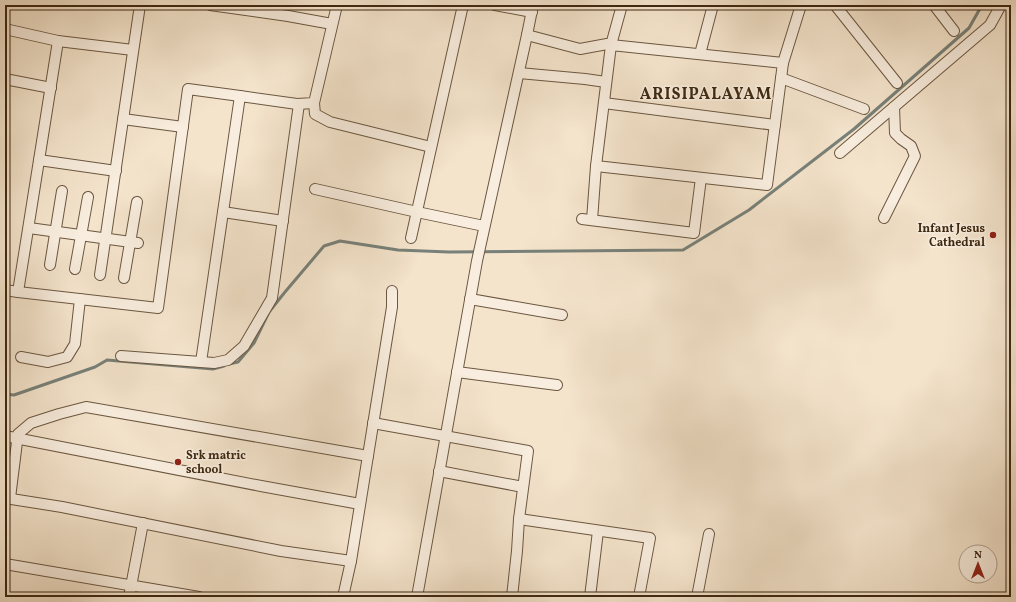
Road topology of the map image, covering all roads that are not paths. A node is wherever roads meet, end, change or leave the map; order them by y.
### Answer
1 (140, 5) edge
2 (210, 5) edge
3 (337, 5) edge
4 (463, 5) edge
5 (495, 5) edge
6 (622, 5) edge
7 (713, 5) edge
8 (801, 5) edge
9 (836, 5) edge
10 (934, 5) edge
11 (1001, 5) edge
12 (532, 9) edge
13 (332, 24) junction
14 (5, 29) edge
15 (954, 31) dead end
16 (527, 35) junction
17 (58, 41) junction
18 (611, 45) junction
19 (133, 50) junction
20 (700, 54) junction
21 (783, 63) junction
22 (519, 73) junction
23 (782, 78) junction
24 (5, 79) edge
25 (606, 82) junction
26 (897, 83) dead end
27 (51, 88) junction
28 (240, 96) junction
29 (314, 103) junction
30 (604, 103) junction
31 (299, 104) junction
32 (894, 107) junction
33 (864, 109) dead end
34 (123, 119) junction
35 (775, 126) junction
36 (183, 127) junction
37 (431, 146) junction
38 (840, 153) dead end
39 (40, 160) junction
40 (596, 166) junction
41 (116, 172) junction
42 (702, 178) junction
43 (315, 190) dead end
44 (62, 191) dead end
45 (88, 197) dead end
46 (137, 202) dead end
47 (223, 212) junction
48 (417, 212) junction
49 (884, 218) dead end
50 (283, 221) junction
51 (484, 226) junction
52 (29, 228) junction
53 (55, 231) junction
54 (81, 235) junction
55 (411, 238) dead end
56 (105, 239) junction
57 (134, 243) junction
58 (50, 265) dead end
59 (76, 269) dead end
60 (100, 275) dead end
61 (124, 278) dead end
62 (5, 290) edge
63 (392, 291) dead end
64 (18, 292) junction
65 (80, 299) junction
66 (470, 299) junction
67 (562, 315) dead end
68 (121, 356) dead end
69 (21, 357) dead end
70 (201, 362) junction
71 (457, 372) junction
72 (557, 385) dead end
73 (373, 423) junction
74 (5, 436) edge
75 (445, 436) junction
76 (17, 438) junction
77 (368, 456) junction
78 (439, 471) junction
79 (523, 488) junction
80 (7, 498) edge
81 (360, 504) junction
82 (519, 519) junction
83 (143, 523) junction
84 (598, 531) junction
85 (709, 534) dead end
86 (351, 561) junction
87 (5, 564) edge
88 (132, 585) junction
89 (129, 597) edge
90 (199, 597) edge
91 (343, 597) edge
92 (417, 597) edge
93 (512, 597) edge
94 (590, 597) edge
95 (639, 597) edge
96 (697, 597) edge

1 - 19 street
2 - 13 street
3 - 13 street
4 - 37 street
5 - 12 street
6 - 18 street
7 - 20 street
8 - 21 street
9 - 26 street
10 - 15 street
11 - 32 street
12 - 16 street
13 - 29 street
14 - 17 street
16 - 18 street
16 - 22 street
17 - 19 street
17 - 27 street
18 - 20 street
18 - 25 street
19 - 34 street
20 - 21 street
21 - 23 street
22 - 25 street
22 - 51 street
23 - 33 street
23 - 35 street
24 - 27 street
25 - 30 street
27 - 39 street
28 - 31 street
28 - 36 street
28 - 47 street
29 - 31 street
29 - 37 street
30 - 35 street
30 - 40 street
31 - 50 street
32 - 38 street
32 - 49 street
34 - 36 street
34 - 41 street
35 - 42 street
36 - 65 street
37 - 48 street
39 - 41 street
39 - 52 street
40 - 42 street
40 - 42 street
41 - 56 street
43 - 48 street
44 - 53 street
45 - 54 street
46 - 57 street
47 - 50 street
47 - 70 street
48 - 51 street
48 - 55 street
50 - 70 street
51 - 66 street
52 - 53 street
52 - 64 street
53 - 54 street
53 - 58 street
54 - 56 street
54 - 59 street
56 - 57 street
56 - 60 street
57 - 61 street
62 - 64 street
63 - 73 street
64 - 65 street
65 - 69 street
66 - 67 street
66 - 71 street
68 - 70 street
71 - 72 street
71 - 75 street
73 - 75 street
73 - 77 street
74 - 76 street
75 - 78 street
75 - 79 street
76 - 77 street
76 - 80 street
76 - 81 street
77 - 81 street
78 - 79 street
78 - 92 street
79 - 82 street
80 - 83 street
81 - 86 street
82 - 84 street
82 - 93 street
83 - 86 street
83 - 88 street
84 - 94 street
84 - 95 street
85 - 96 street
86 - 91 street
87 - 88 street
88 - 89 street
88 - 90 street

